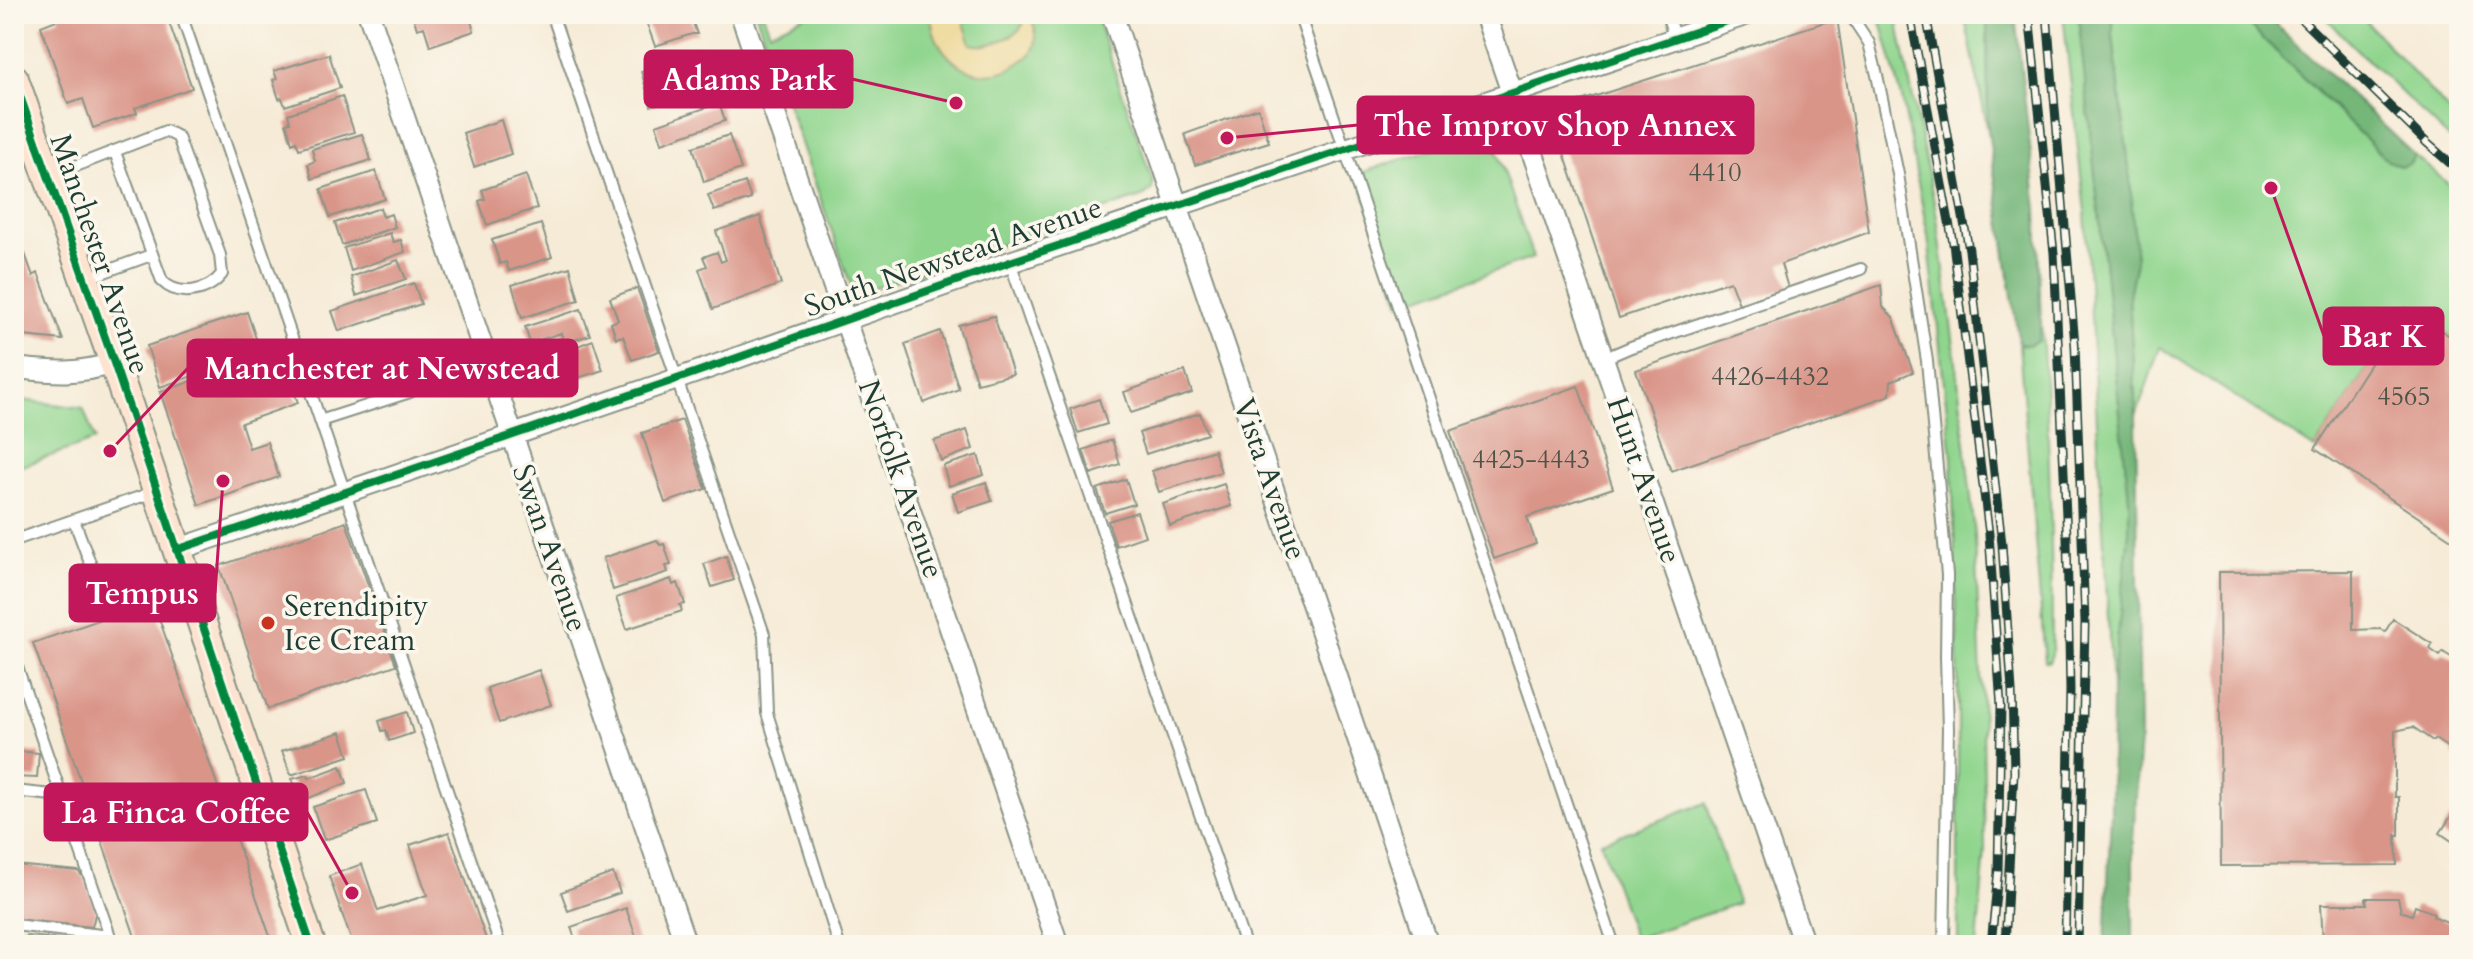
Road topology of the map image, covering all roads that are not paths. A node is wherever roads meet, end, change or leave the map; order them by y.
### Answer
1 (181, 14) edge
2 (369, 14) edge
3 (552, 14) edge
4 (741, 14) edge
5 (1112, 14) edge
6 (1299, 14) edge
7 (1485, 14) edge
8 (1667, 14) edge
9 (1850, 14) edge
10 (1744, 15) edge
11 (1675, 39) junction
12 (14, 79) edge
13 (1513, 94) junction
14 (1346, 148) junction
15 (115, 152) junction
16 (47, 177) junction
17 (1178, 205) junction
18 (151, 255) junction
19 (1010, 262) junction
20 (1861, 269) dead end
21 (84, 280) junction
22 (847, 319) junction
23 (1603, 359) junction
24 (114, 363) junction
25 (14, 368) edge
26 (305, 376) junction
27 (677, 379) junction
28 (320, 421) junction
29 (512, 436) junction
30 (156, 491) junction
31 (345, 491) junction
32 (74, 520) junction
33 (21, 538) dead end
34 (176, 550) junction
35 (108, 611) dead end
36 (14, 658) edge
37 (14, 791) edge
38 (62, 796) junction
39 (14, 925) edge
40 (111, 941) edge
41 (311, 945) edge
42 (500, 945) edge
43 (686, 945) edge
44 (839, 945) edge
45 (1058, 945) edge
46 (1245, 945) edge
47 (1428, 945) edge
48 (1614, 945) edge
49 (1804, 945) edge
50 (1944, 945) edge

1 - 26 lane
2 - 29 street, Swan Avenue
3 - 27 lane
4 - 22 street, Norfolk Avenue
5 - 17 street, Vista Avenue
6 - 14 lane
7 - 13 street, Hunt Avenue
8 - 11 lane
9 - 50 lane
10 - 11 street, South Newstead Avenue
11 - 13 street, South Newstead Avenue
12 - 16 main road, Manchester Avenue
13 - 14 street, South Newstead Avenue
13 - 23 street, Hunt Avenue
14 - 17 street, South Newstead Avenue
14 - 48 lane
15 - 16 lane
15 - 18 lane
15 - 18 lane
16 - 21 main road, Manchester Avenue
17 - 19 street, South Newstead Avenue
17 - 47 street, Vista Avenue
18 - 21 lane
19 - 22 street, South Newstead Avenue
19 - 46 lane
20 - 23 lane
21 - 24 main road, Manchester Avenue
22 - 27 street, South Newstead Avenue
22 - 45 street, Norfolk Avenue
23 - 49 street, Hunt Avenue
24 - 25 street
24 - 30 main road, Manchester Avenue
26 - 28 lane
26 - 28 lane
27 - 29 street, South Newstead Avenue
27 - 44 lane
28 - 31 lane
29 - 31 street, South Newstead Avenue
29 - 43 street, Swan Avenue
30 - 32 lane
30 - 34 main road, Manchester Avenue
31 - 34 street, South Newstead Avenue
31 - 42 lane
32 - 33 lane
32 - 35 lane
34 - 41 main road, Manchester Avenue
36 - 38 lane
37 - 38 lane
38 - 40 lane
39 - 40 lane

